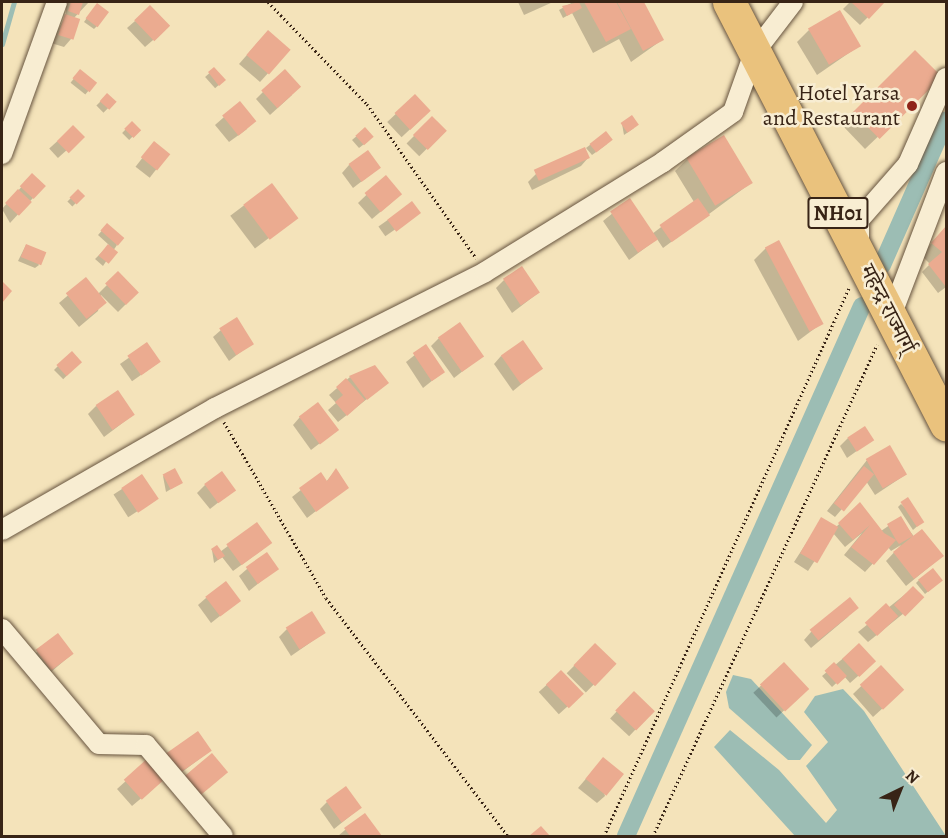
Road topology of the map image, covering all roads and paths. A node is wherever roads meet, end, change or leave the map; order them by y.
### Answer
1 (57, 2) edge
2 (268, 2) edge
3 (729, 2) edge
4 (793, 2) edge
5 (754, 52) junction
6 (946, 78) edge
7 (2, 154) edge
8 (946, 172) edge
9 (859, 252) junction
10 (485, 272) junction
11 (891, 316) junction
12 (215, 408) junction
13 (946, 424) edge
14 (2, 530) edge
15 (2, 629) edge
16 (223, 837) edge
17 (508, 837) edge
18 (604, 837) edge
19 (653, 837) edge

1 - 7 street
2 - 10 path
3 - 5 highway, महेन्द्र राज्मार्ग् / NH01
4 - 5 street
5 - 9 highway, महेन्द्र राज्मार्ग् / NH01
5 - 10 street
6 - 9 street
8 - 11 street
9 - 11 highway, महेन्द्र राज्मार्ग् / NH01
9 - 18 path
10 - 12 street
11 - 13 highway, महेन्द्र राज्मार्ग् / NH01
11 - 19 path
12 - 14 street
12 - 17 path
15 - 16 street

